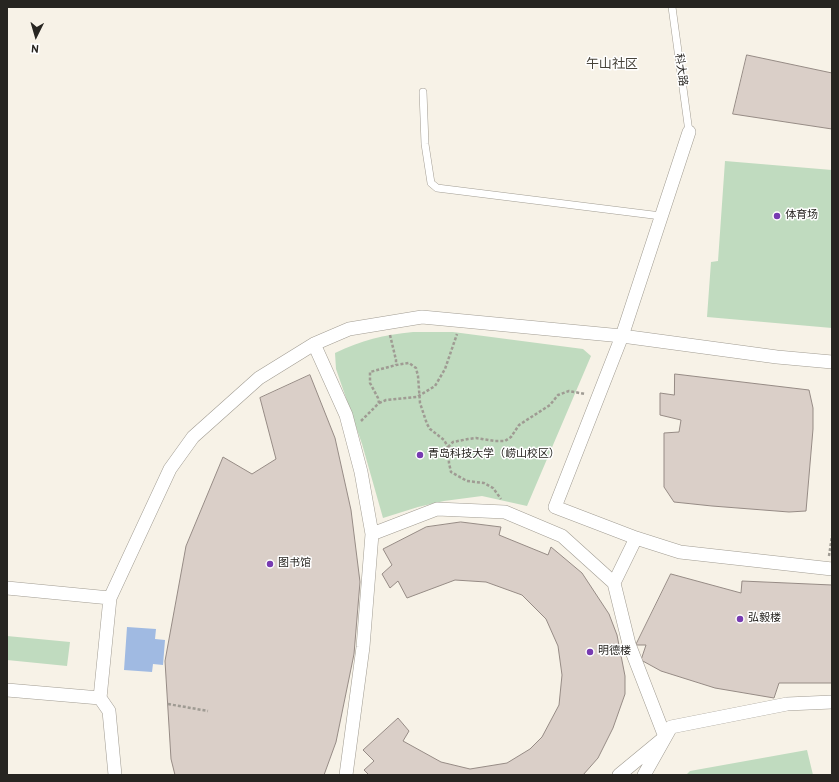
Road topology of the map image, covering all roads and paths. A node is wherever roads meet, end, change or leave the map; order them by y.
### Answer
1 (672, 7) edge
2 (423, 92) dead end
3 (689, 132) joint
4 (661, 216) junction
5 (462, 320) junction
6 (387, 323) junction
7 (622, 336) junction
8 (314, 344) junction
9 (832, 362) edge
10 (396, 364) junction
11 (420, 395) junction
12 (598, 397) junction
13 (379, 404) junction
14 (350, 428) junction
15 (448, 447) junction
16 (502, 500) dead end
17 (372, 534) junction
18 (832, 536) edge
19 (636, 538) junction
20 (830, 569) edge
21 (614, 583) junction
22 (7, 588) edge
23 (110, 598) junction
24 (7, 690) edge
25 (100, 698) junction
26 (832, 702) edge
27 (168, 704) dead end
28 (208, 711) dead end
29 (665, 737) junction
30 (115, 775) edge
31 (346, 775) edge
32 (619, 775) edge
33 (644, 775) edge

1 - 3 lane, 科大路
2 - 4 lane
3 - 4 street
4 - 7 street
5 - 6 street
5 - 7 street
5 - 11 path
6 - 8 street
6 - 10 path
7 - 9 street
7 - 12 street
8 - 14 street
8 - 23 street
10 - 11 path
10 - 13 path
11 - 13 path
11 - 15 path
12 - 15 path
12 - 19 street
13 - 14 path
14 - 17 street
15 - 16 path
17 - 21 street
17 - 31 street
18 - 20 path
19 - 20 street
19 - 21 street
21 - 29 street
22 - 23 street
23 - 25 street
24 - 25 street
25 - 30 street
26 - 29 street
27 - 28 path
29 - 32 street
29 - 33 street

